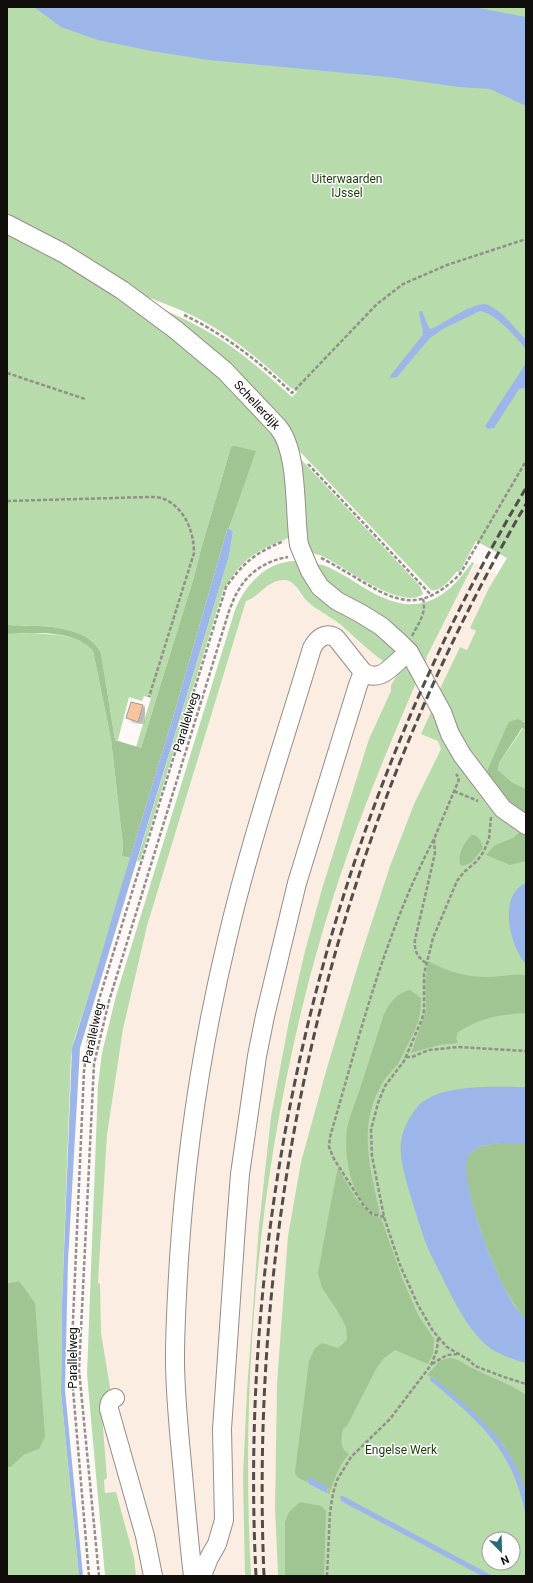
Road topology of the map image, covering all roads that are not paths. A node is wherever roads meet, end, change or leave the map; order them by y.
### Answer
1 (7, 224) edge
2 (408, 652) junction
3 (363, 672) junction
4 (526, 825) edge
5 (115, 1398) dead end
6 (153, 1576) edge
7 (193, 1576) edge
8 (202, 1576) edge

1 - 2 street, Schellerdijk
2 - 3 street
2 - 4 street, Schellerdijk
3 - 7 street
3 - 8 street
5 - 6 street

